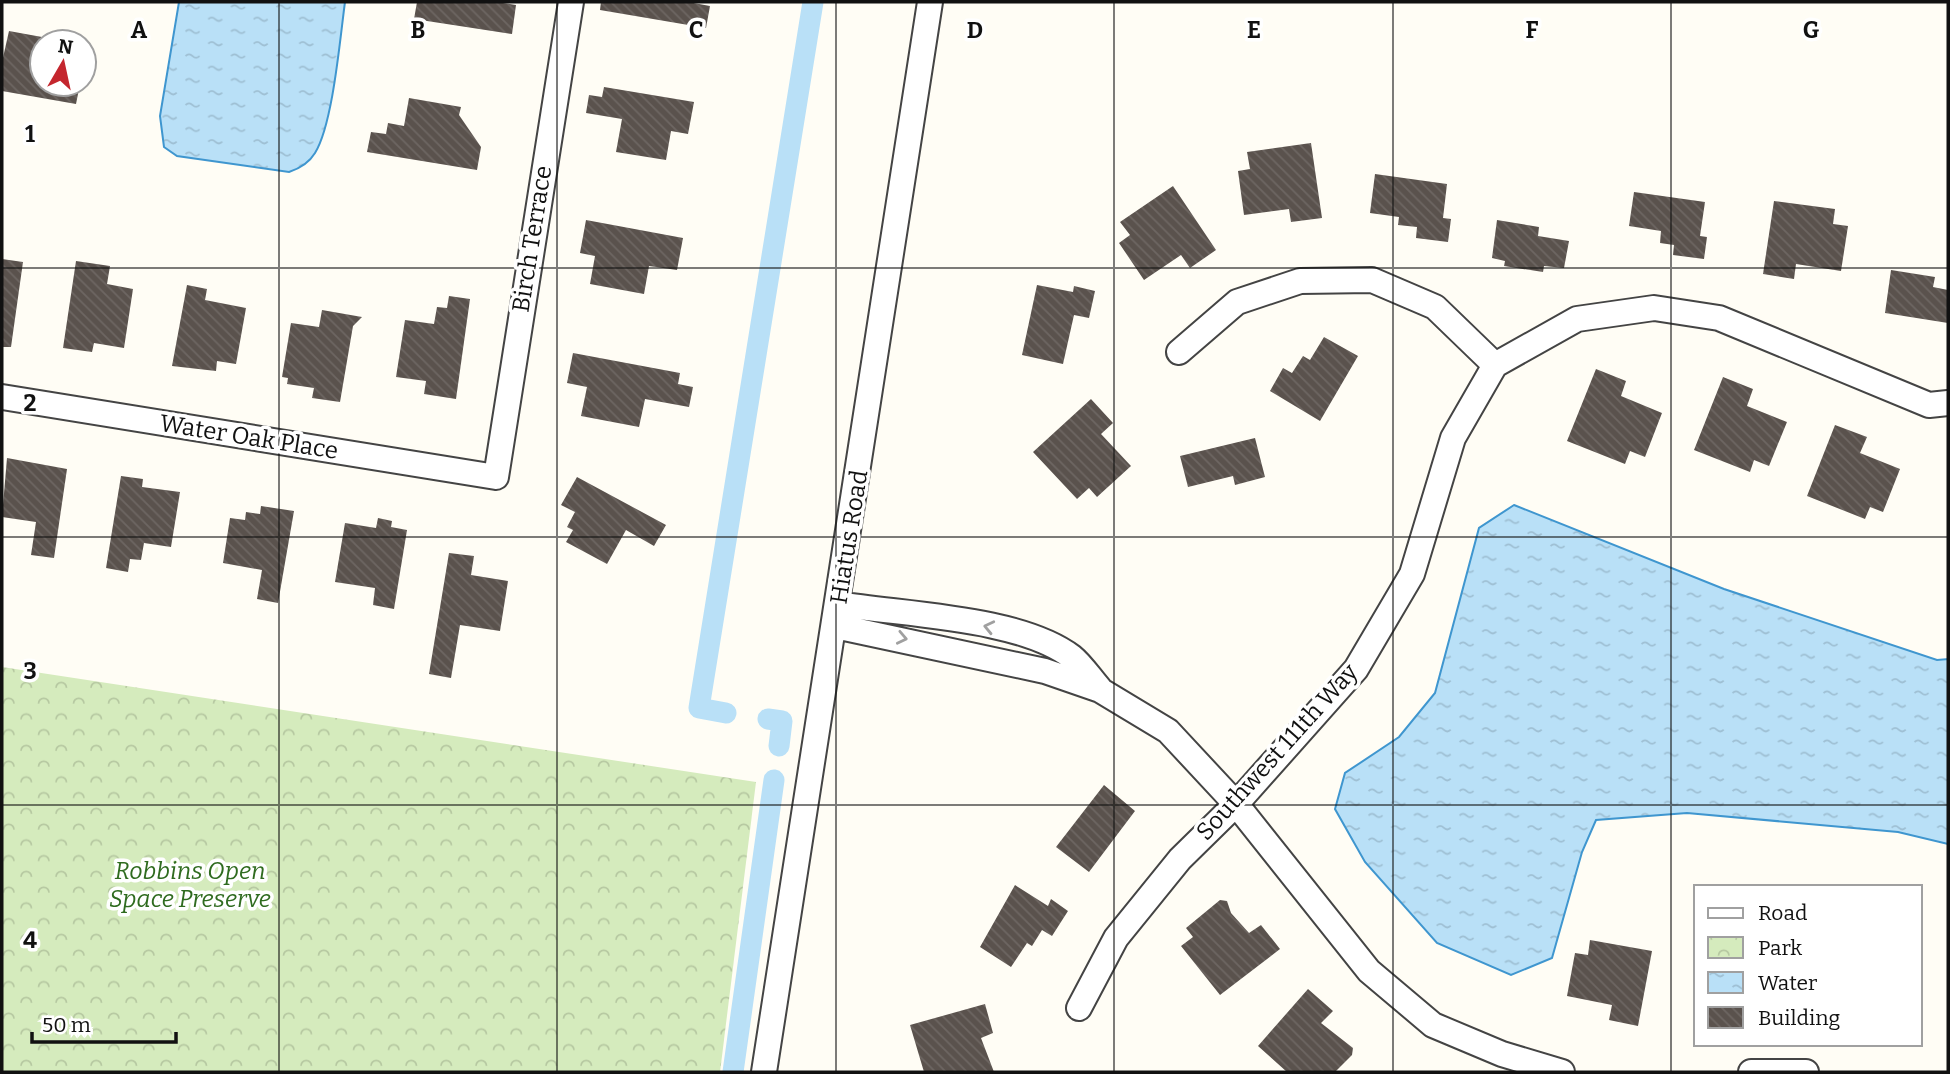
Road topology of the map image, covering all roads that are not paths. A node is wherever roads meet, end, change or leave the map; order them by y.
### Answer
1 (571, 2) edge
2 (930, 2) edge
3 (1180, 352) dead end
4 (1495, 365) junction
5 (2, 397) edge
6 (1948, 403) edge
7 (496, 477) joint
8 (837, 615) junction
9 (1100, 690) junction
10 (1236, 804) junction
11 (1079, 1008) dead end
12 (764, 1072) edge
13 (1562, 1072) edge
14 (1751, 1072) edge
15 (1806, 1072) edge

1 - 7 street, Birch Terrace
2 - 8 street, Hiatus Road
3 - 4 street
4 - 6 street
4 - 10 street, Southwest 111th Way
5 - 7 street, Water Oak Place
8 -> 9 street
9 -> 8 street
8 - 12 street, Hiatus Road
9 - 10 street
10 - 11 street, Southwest 111th Way
10 - 13 street
14 - 15 street

